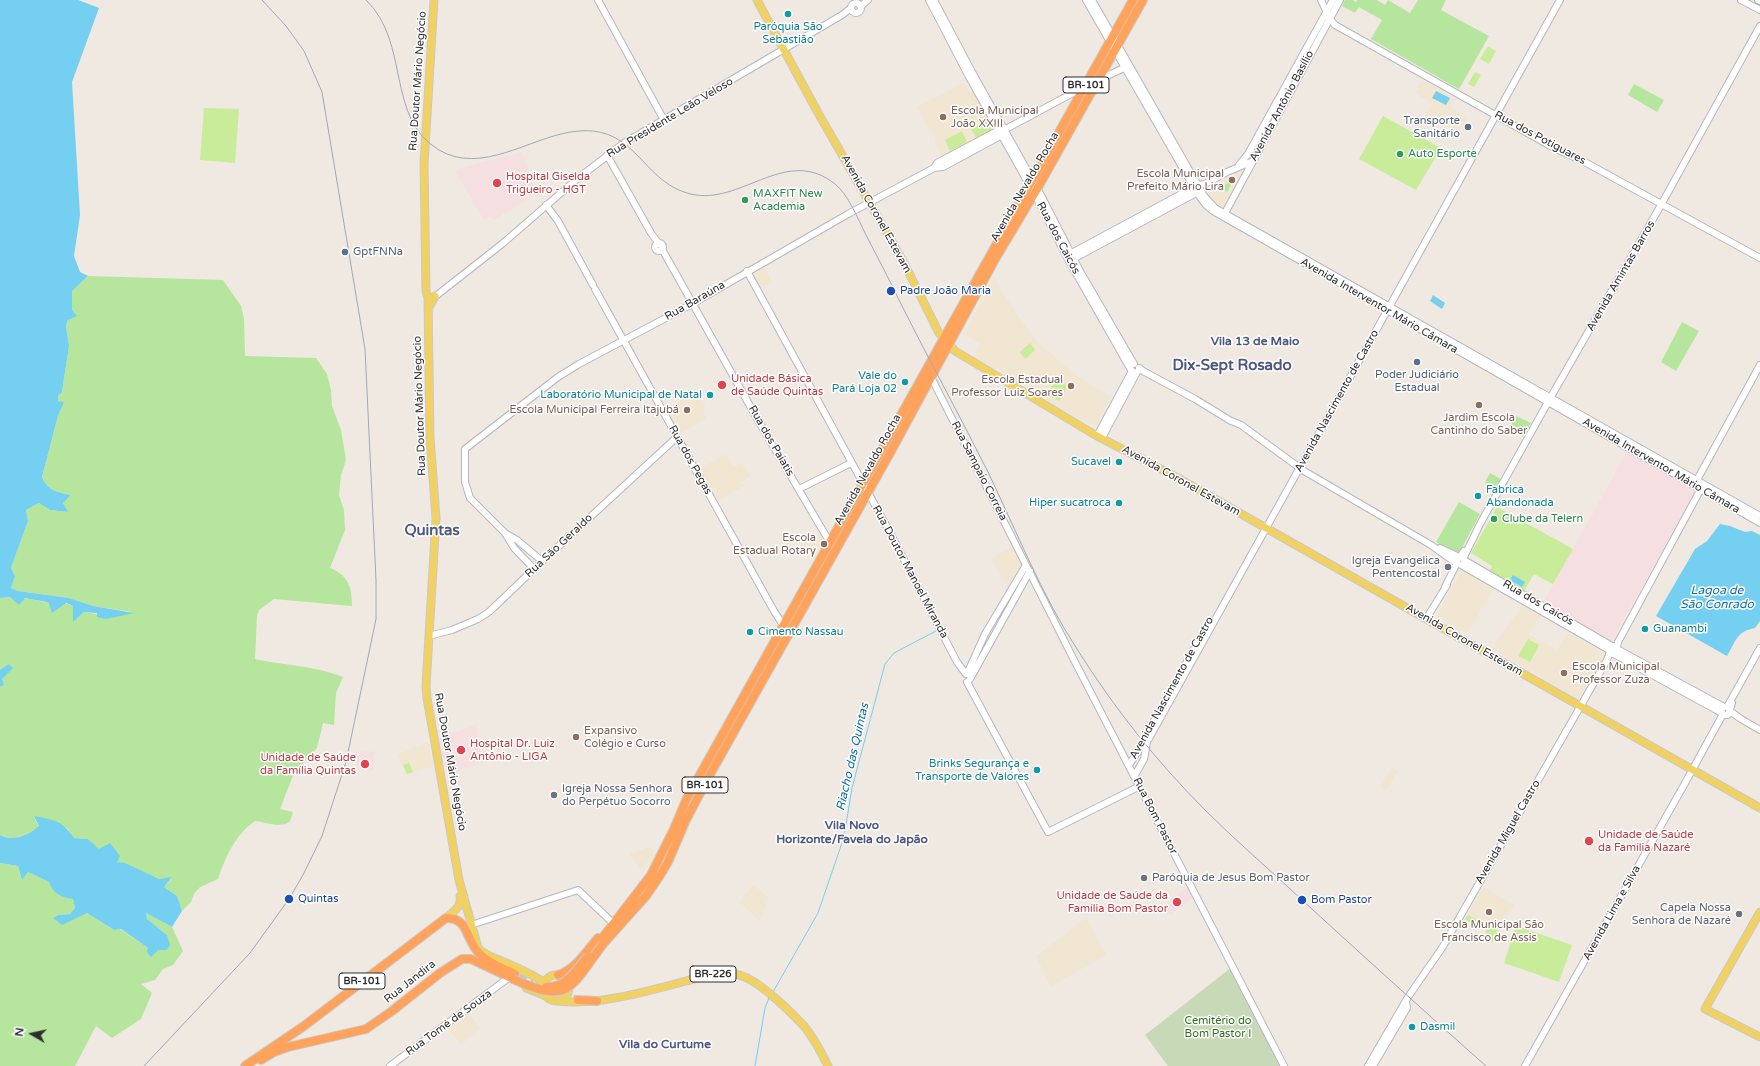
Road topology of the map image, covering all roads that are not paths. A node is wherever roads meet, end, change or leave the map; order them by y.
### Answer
1 (434, 0) edge
2 (598, 0) edge
3 (757, 0) edge
4 (867, 0) edge
5 (929, 0) edge
6 (934, 0) edge
7 (1086, 0) edge
8 (1092, 0) edge
9 (1133, 0) edge
10 (1143, 0) edge
11 (1321, 0) edge
12 (1333, 0) edge
13 (1340, 0) edge
14 (1560, 0) edge
15 (1741, 0) edge
16 (1760, 10) edge
17 (1327, 11) junction
18 (1330, 19) junction
19 (1760, 26) edge
20 (1114, 43) junction
21 (783, 48) junction
22 (1126, 67) junction
23 (1098, 80) junction
24 (1084, 87) junction
25 (1496, 115) junction
26 (664, 120) junction
27 (1002, 132) junction
28 (607, 155) junction
29 (1253, 161) junction
30 (1235, 168) junction
31 (1033, 187) junction
32 (1199, 188) junction
33 (869, 202) junction
34 (546, 205) junction
35 (1661, 205) junction
36 (1224, 213) junction
37 (1285, 249) junction
38 (1070, 257) junction
39 (1760, 258) edge
40 (747, 271) junction
41 (428, 294) junction
42 (435, 296) junction
43 (692, 304) junction
44 (428, 306) junction
45 (1389, 308) junction
46 (625, 341) junction
47 (946, 342) junction
48 (1760, 365) edge
49 (1136, 370) junction
50 (931, 377) junction
51 (1549, 400) junction
52 (677, 437) junction
53 (1099, 437) junction
54 (851, 463) junction
55 (1301, 469) junction
56 (1696, 480) junction
57 (862, 483) junction
58 (1701, 486) junction
59 (799, 489) junction
60 (868, 492) junction
61 (1760, 516) edge
62 (1760, 523) edge
63 (1265, 528) junction
64 (505, 533) junction
65 (829, 541) junction
66 (1253, 550) junction
67 (542, 561) junction
68 (1460, 561) junction
69 (1026, 565) junction
70 (534, 569) junction
71 (1030, 571) junction
72 (1426, 619) junction
73 (783, 625) junction
74 (429, 636) junction
75 (1760, 648) edge
76 (1614, 649) junction
77 (769, 670) junction
78 (967, 678) junction
79 (1581, 707) junction
80 (1726, 712) junction
81 (1760, 730) edge
82 (1129, 765) junction
83 (1692, 770) junction
84 (1134, 775) junction
85 (1140, 786) junction
86 (1760, 808) edge
87 (459, 880) junction
88 (1760, 912) edge
89 (446, 918) junction
90 (1760, 920) edge
91 (624, 921) junction
92 (470, 925) junction
93 (612, 926) junction
94 (600, 945) junction
95 (480, 955) junction
96 (507, 967) tunnel mouth
97 (528, 973) junction
98 (554, 975) junction
99 (512, 977) junction
100 (544, 983) junction
101 (569, 990) junction
102 (546, 996) junction
103 (578, 1000) tunnel mouth
104 (558, 1001) junction
105 (597, 1001) junction
106 (1403, 1010) junction
107 (1708, 1010) junction
108 (1760, 1037) edge
109 (245, 1066) edge
110 (253, 1066) edge
111 (390, 1066) edge
112 (828, 1066) edge
113 (1284, 1066) edge
114 (1368, 1066) edge
115 (1374, 1066) edge
116 (1525, 1066) edge

1 - 41 main road, Rua Doutor Mário Negócio
2 - 26 main road
3 - 21 main road, Avenida Coronel Estevam
4 - 21 main road, Rua Presidente Leão Veloso
5 - 27 main road, Rua dos Caicós
6 - 27 main road, Rua dos Caicós
7 - 20 main road, Avenida Interventor Mário Câmara
8 - 20 main road, Avenida Interventor Mário Câmara
9 - 20 highway, Avenida Nevaldo Rocha / BR-101
10 - 20 highway, Avenida Nevaldo Rocha / BR-101
11 - 17 main road
12 - 17 main road, Avenida Antônio Basílio
13 - 18 main road, Avenida Antônio Basílio
14 - 25 main road, Avenida Nascimento de Castro
15 - 16 main road
17 - 18 main road
17 - 30 main road, Avenida Antônio Basílio
18 - 25 main road, Rua dos Potiguares
18 - 29 main road, Avenida Antônio Basílio
19 - 35 main road, Avenida Amintas Barros
20 - 22 main road, Avenida Interventor Mário Câmara
20 - 23 highway, Avenida Nevaldo Rocha / BR-101
20 - 24 highway, Avenida Nevaldo Rocha / BR-101
20 - 32 main road, Avenida Interventor Mário Câmara
21 - 26 main road, Rua Presidente Leão Veloso
21 - 33 main road, Avenida Coronel Estevam
22 - 23 main road
22 - 32 main road, Avenida Interventor Mário Câmara
23 - 31 highway, Avenida Nevaldo Rocha / BR-101
24 - 27 main road, Rua Baraúna
24 - 31 highway, Avenida Nevaldo Rocha / BR-101
25 - 35 main road, Rua dos Potiguares
25 - 45 main road, Avenida Nascimento de Castro
26 - 28 main road, Rua Presidente Leão Veloso
27 - 31 main road, Rua dos Caicós
27 - 33 main road, Rua Baraúna
28 - 34 main road, Rua Presidente Leão Veloso
28 - 43 main road, Rua dos Paiatis
29 - 30 main road
29 - 36 main road, Avenida Antônio Basílio
30 - 32 main road
31 - 38 main road, Rua dos Caicós
31 - 47 highway, Avenida Nevaldo Rocha / BR-101
32 - 36 main road, Avenida Interventor Mário Câmara
32 - 37 main road, Avenida Interventor Mário Câmara
32 - 38 main road
33 - 40 main road, Rua Baraúna
33 - 47 main road, Avenida Coronel Estevam
34 - 42 main road, Rua Presidente Leão Veloso
34 - 46 main road, Rua dos Pegas
35 - 39 main road, Rua dos Potiguares
35 - 51 main road, Avenida Amintas Barros
36 - 37 main road, Avenida Interventor Mário Câmara
37 - 45 main road, Avenida Interventor Mário Câmara
38 - 49 main road, Rua dos Caicós
40 - 43 main road, Rua Baraúna
40 - 54 main road, Rua Doutor Manoel Miranda
41 - 42 main road
41 - 44 main road, Rua Doutor Mário Negócio
42 - 44 main road
43 - 46 main road, Rua Baraúna
43 - 59 main road, Rua dos Paiatis
44 - 74 main road, Rua Doutor Mário Negócio
45 - 51 main road, Avenida Interventor Mário Câmara
45 - 55 main road, Avenida Nascimento de Castro
46 - 52 main road, Rua dos Pegas
46 - 64 main road, Rua Baraúna
47 - 50 highway, Avenida Nevaldo Rocha / BR-101
47 - 53 main road, Avenida Coronel Estevam
47 - 57 highway, Avenida Nevaldo Rocha / BR-101
48 - 56 main road
49 - 53 main road
49 - 55 main road, Rua dos Caicós
50 - 60 highway, Avenida Nevaldo Rocha / BR-101
50 - 69 main road, Rua Sampaio Correia
51 - 56 main road, Avenida Interventor Mário Câmara
51 - 58 main road, Avenida Interventor Mário Câmara
51 - 68 main road, Avenida Amintas Barros
52 - 67 main road, Rua São Geraldo
52 - 73 main road, Rua dos Pegas
53 - 63 main road, Avenida Coronel Estevam
54 - 57 main road, Rua Doutor Manoel Miranda
54 - 59 main road
55 - 63 main road, Avenida Nascimento de Castro
55 - 68 main road, Rua dos Caicós
56 - 58 main road, Avenida Interventor Mário Câmara
57 - 60 main road, Rua Doutor Manoel Miranda
57 - 65 highway, Avenida Nevaldo Rocha / BR-101
58 - 61 main road, Avenida Interventor Mário Câmara
58 - 62 main road, Avenida Interventor Mário Câmara
58 - 76 main road, Avenida Miguel Castro
59 - 65 main road, Rua dos Paiatis
60 - 77 highway, Avenida Nevaldo Rocha / BR-101
60 - 78 main road, Rua Doutor Manoel Miranda
63 - 66 main road, Avenida Nascimento de Castro
63 - 72 main road, Avenida Coronel Estevam
64 - 67 main road
64 - 70 main road
65 - 73 highway, Avenida Nevaldo Rocha / BR-101
66 - 82 main road, Avenida Nascimento de Castro
66 - 84 main road, Avenida Nascimento de Castro
67 - 70 main road, Rua São Geraldo
68 - 72 main road, Avenida Amintas Barros
68 - 76 main road, Rua dos Caicós
69 - 71 main road, Rua Bom Pastor
69 - 78 main road
70 - 74 main road, Rua São Geraldo
71 - 78 main road
71 - 82 main road, Rua Bom Pastor
72 - 79 main road, Avenida Coronel Estevam
73 - 77 highway
73 - 93 highway, Avenida Nevaldo Rocha / BR-101
74 - 87 main road, Rua Doutor Mário Negócio
75 - 80 main road, Avenida Lima e Silva
76 - 79 main road, Avenida Miguel Castro
76 - 80 main road, Rua dos Caicós
77 - 91 highway, Avenida Nevaldo Rocha / BR-101
78 - 85 main road, Rua Doutor Manoel Miranda
79 - 83 main road, Avenida Coronel Estevam
79 - 106 main road, Avenida Miguel Castro
80 - 81 main road, Rua dos Caicós
80 - 83 main road, Avenida Lima e Silva
82 - 84 main road, Rua Bom Pastor
83 - 86 main road, Avenida Coronel Estevam
83 - 116 main road, Avenida Lima e Silva
84 - 85 main road, Rua Bom Pastor
85 - 113 main road, Rua Bom Pastor
87 - 89 main road, Rua Doutor Mário Negócio
87 - 92 main road, Rua Doutor Mário Negócio
88 - 107 main road
89 - 95 highway, BR-101
89 - 109 highway, BR-101
90 - 107 main road
91 - 94 highway, Avenida Nevaldo Rocha / BR-101
91 - 101 highway
92 - 93 main road
92 - 97 main road, Rua Doutor Mário Negócio
93 - 94 highway, BR-101
93 - 98 highway
94 - 99 highway, BR-101, bridge
95 - 96 highway
95 - 99 highway, BR-101
97 - 98 main road, Rua Doutor Mário Negócio
97 - 100 main road, Rua Doutor Mário Negócio
98 - 100 main road
98 - 101 main road, BR-226
99 - 102 main road
99 - 110 highway, Rua Jandira / BR-101
99 - 111 main road, Rua Tomé de Souza
100 - 102 main road
101 - 104 main road
101 - 105 main road, BR-226
102 - 104 main road, BR-226
103 - 105 highway
104 - 105 main road, BR-226
105 - 112 main road, BR-226
106 - 114 main road, Avenida Miguel Castro
106 - 115 main road, Avenida Miguel Castro
107 - 108 main road

